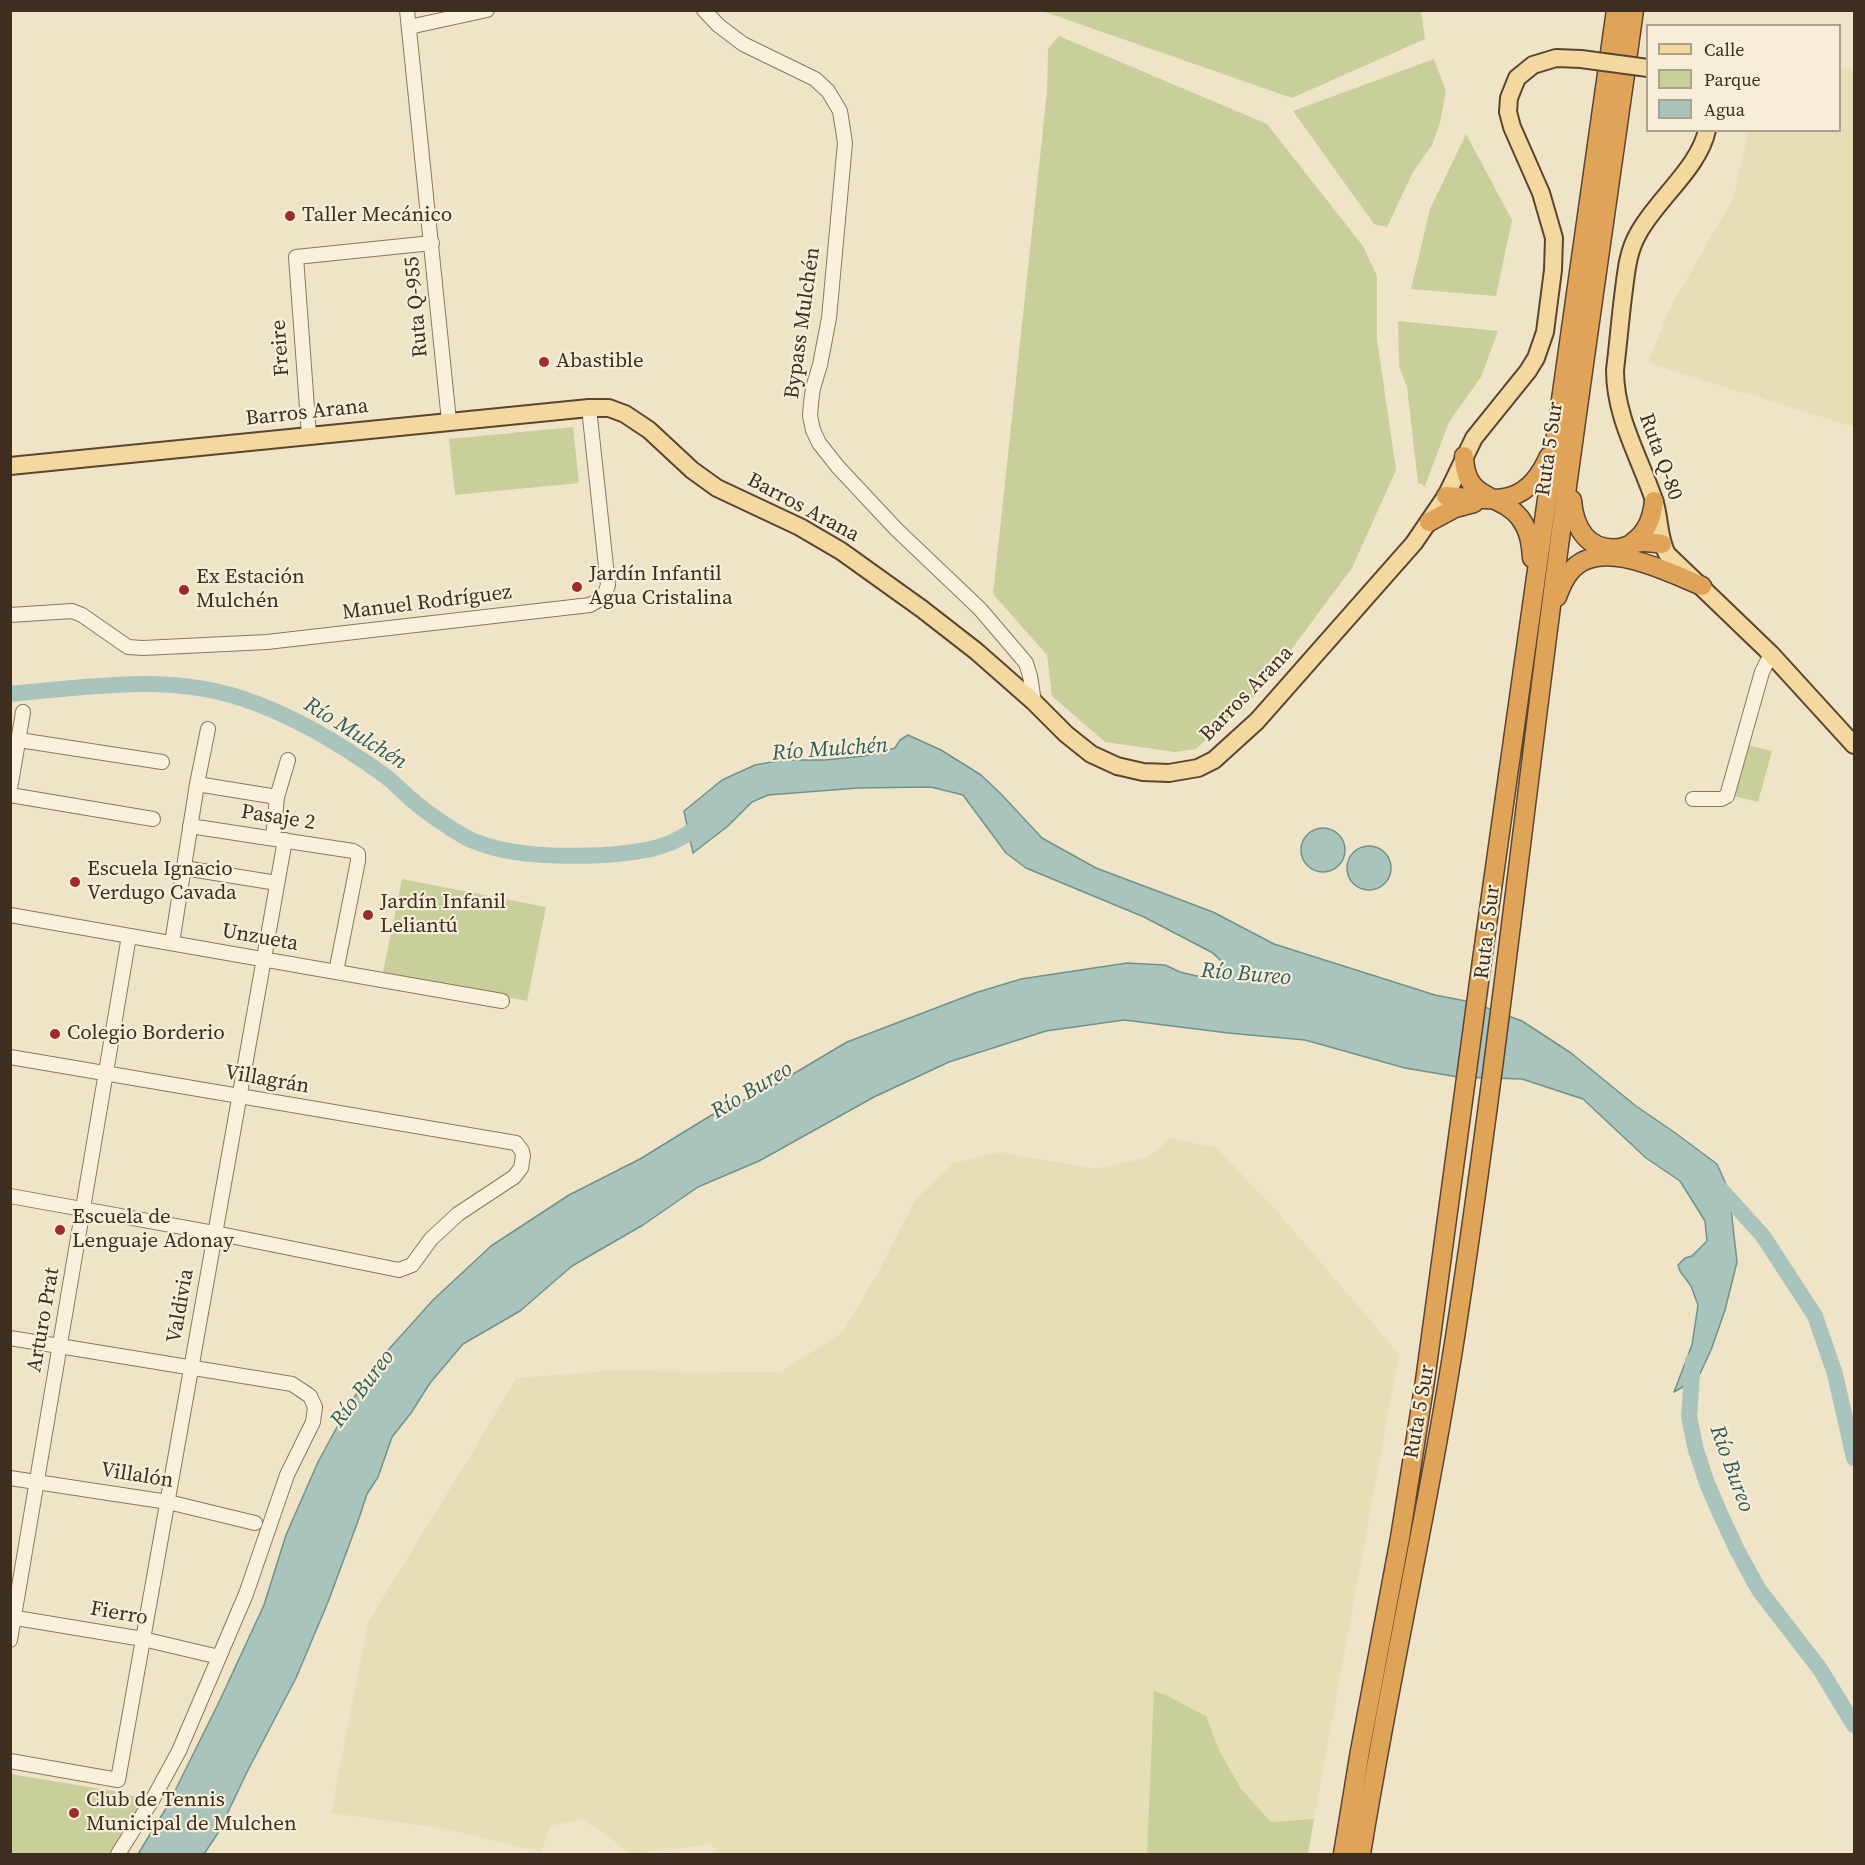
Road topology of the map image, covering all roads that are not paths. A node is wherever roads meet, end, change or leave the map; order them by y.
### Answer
1 (407, 10) edge
2 (487, 10) edge
3 (704, 10) edge
4 (1616, 10) edge
5 (1634, 10) edge
6 (409, 27) junction
7 (1646, 68) edge
8 (1706, 132) edge
9 (432, 243) junction
10 (589, 408) junction
11 (449, 421) junction
12 (309, 435) junction
13 (1556, 437) junction
14 (1464, 456) junction
15 (10, 466) edge
16 (1569, 477) junction
17 (1446, 496) junction
18 (1491, 500) junction
19 (1654, 501) junction
20 (1430, 522) junction
21 (1662, 544) junction
22 (1634, 552) junction
23 (1702, 586) junction
24 (1534, 590) junction
25 (1551, 610) junction
26 (10, 615) edge
27 (1771, 654) junction
28 (1034, 702) junction
29 (23, 712) dead end
30 (208, 729) dead end
31 (19, 740) junction
32 (1854, 745) edge
33 (288, 760) dead end
34 (162, 762) dead end
35 (197, 784) junction
36 (10, 789) edge
37 (10, 795) edge
38 (277, 797) junction
39 (1693, 799) dead end
40 (153, 819) dead end
41 (190, 826) junction
42 (279, 839) junction
43 (184, 868) junction
44 (278, 883) junction
45 (10, 915) edge
46 (129, 936) junction
47 (172, 944) junction
48 (264, 960) junction
49 (336, 972) junction
50 (502, 1000) dead end
51 (10, 1058) edge
52 (106, 1073) junction
53 (240, 1096) junction
54 (10, 1196) edge
55 (84, 1209) junction
56 (215, 1233) junction
57 (10, 1338) edge
58 (60, 1346) junction
59 (191, 1368) junction
60 (10, 1478) edge
61 (38, 1482) junction
62 (168, 1502) junction
63 (255, 1523) dead end
64 (12, 1617) edge
65 (143, 1639) junction
66 (10, 1640) edge
67 (219, 1657) junction
68 (10, 1761) edge
69 (118, 1854) edge
70 (1343, 1854) edge
71 (1361, 1854) edge

1 - 6 street, Ruta Q-955
2 - 6 street
3 - 28 street, Bypass Mulchén
4 - 13 highway, Ruta 5 Sur
5 - 16 highway, Ruta 5 Sur
6 - 9 street, Ruta Q-955
7 - 14 main road, Barros Arana, bridge
8 - 19 main road, Ruta Q-80
9 - 11 street, Ruta Q-955
9 - 12 street, Freire
10 - 11 main road, Barros Arana
10 - 26 street, Manuel Rodríguez
10 - 28 main road, Barros Arana
11 - 12 main road, Barros Arana
12 - 15 main road, Barros Arana
13 - 18 highway
13 - 24 highway, Ruta 5 Sur
14 - 17 main road, Barros Arana
14 - 18 highway
16 - 22 highway
16 - 25 highway, Ruta 5 Sur
17 - 18 highway
17 - 20 main road, Barros Arana
18 - 20 highway
18 - 24 highway
19 - 21 main road, Ruta Q-80
19 - 22 highway
20 - 28 main road, Barros Arana
21 - 22 highway
21 - 23 main road, Ruta Q-80
22 - 23 highway
22 - 25 highway
23 - 27 main road, Ruta Q-80
24 - 70 highway, Ruta 5 Sur
25 - 71 highway, Ruta 5 Sur
27 - 32 main road, Ruta Q-80
27 - 39 street
29 - 31 street
30 - 35 street
31 - 34 street
31 - 36 street
33 - 38 street, Valdivia
35 - 38 street
35 - 41 street
37 - 40 street
38 - 42 street, Valdivia
41 - 42 street, Pasaje 2
41 - 43 street
42 - 44 street, Valdivia
42 - 49 street, Pasaje 2
43 - 44 street
43 - 47 street
44 - 48 street, Valdivia
45 - 46 street, Unzueta
46 - 47 street, Unzueta
46 - 52 street, Arturo Prat
47 - 48 street, Unzueta
48 - 49 street, Unzueta
48 - 53 street, Valdivia
49 - 50 street, Unzueta
51 - 52 street, Villagrán
52 - 53 street, Villagrán
52 - 55 street, Arturo Prat
53 - 56 street, Valdivia
53 - 56 street, Villagrán
54 - 55 street
55 - 56 street
55 - 58 street, Arturo Prat
56 - 59 street, Valdivia
57 - 58 street
58 - 59 street
58 - 61 street, Arturo Prat
59 - 62 street, Valdivia
59 - 67 street
60 - 61 street, Villalón
61 - 62 street, Villalón
61 - 64 street, Arturo Prat
62 - 63 street, Villalón
62 - 65 street, Valdivia
64 - 65 street, Fierro
64 - 66 street, Arturo Prat
65 - 67 street, Fierro
65 - 68 street, Valdivia
67 - 69 street

